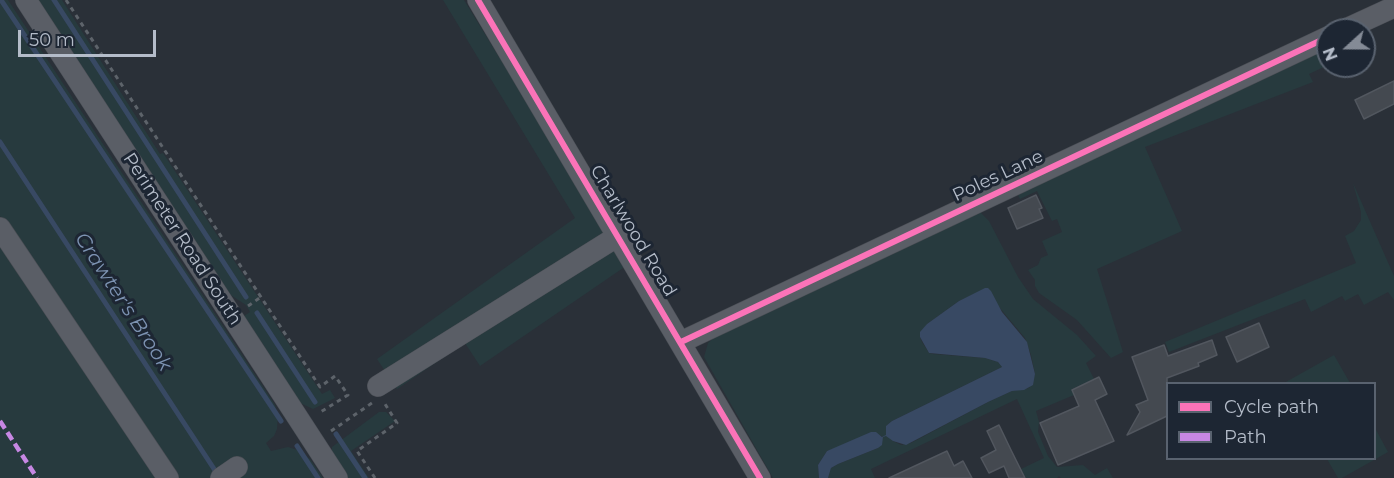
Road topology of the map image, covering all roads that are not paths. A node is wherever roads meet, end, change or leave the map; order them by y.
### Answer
1 (26, 0) edge
2 (478, 0) edge
3 (1394, 7) edge
4 (1370, 18) edge
5 (1316, 44) edge
6 (0, 228) edge
7 (618, 236) junction
8 (681, 342) junction
9 (378, 386) dead end
10 (168, 478) edge
11 (337, 478) edge
12 (760, 478) edge

1 - 11 street, Perimeter Road South
2 - 7 street, Charlwood Road
3 - 4 street
5 - 8 street, Poles Lane
6 - 10 street
7 - 8 street, Charlwood Road
7 - 9 street
8 - 12 street, Charlwood Road

